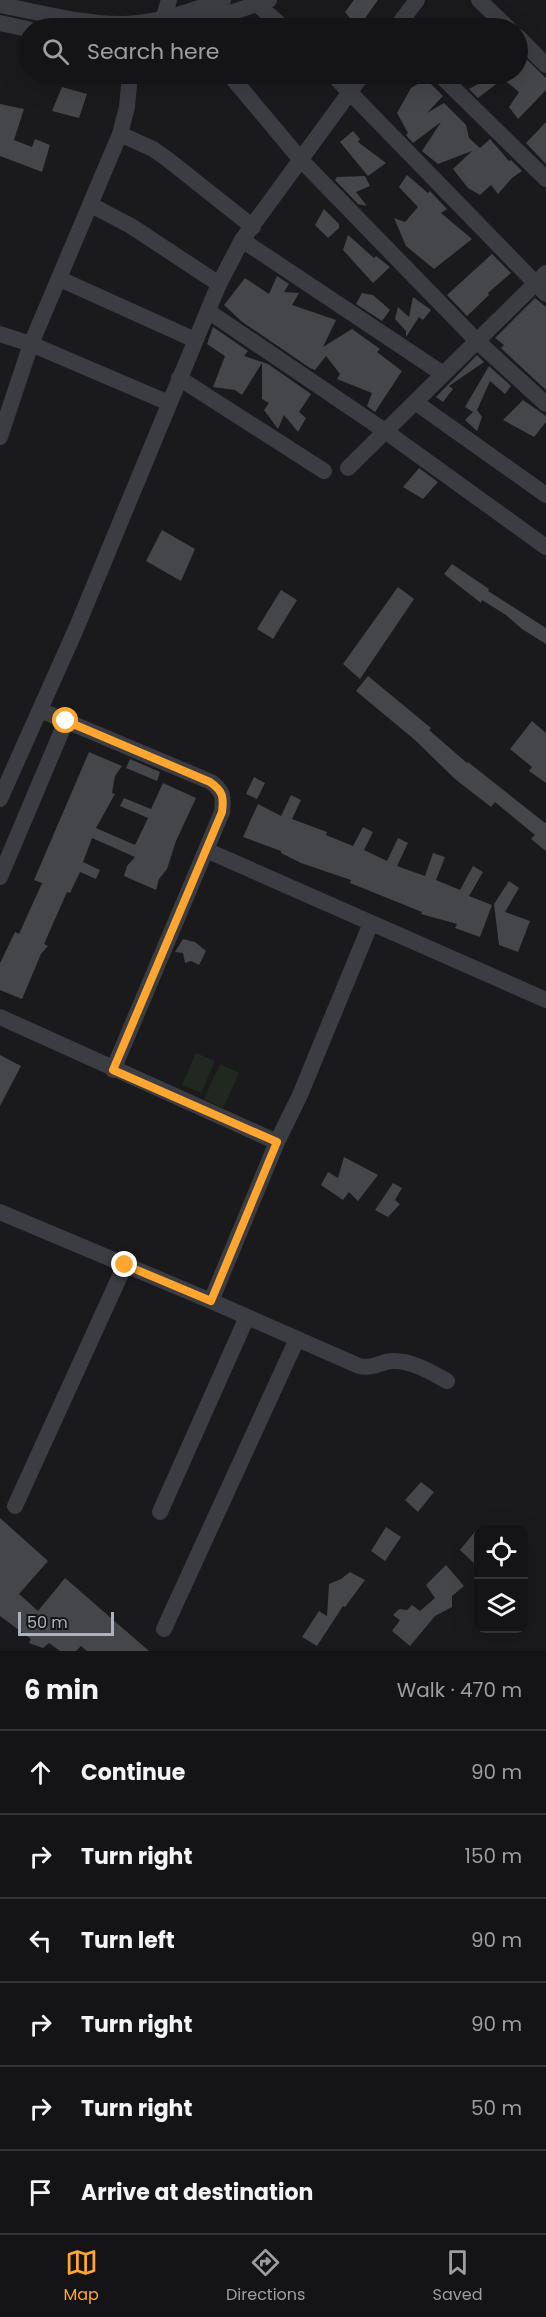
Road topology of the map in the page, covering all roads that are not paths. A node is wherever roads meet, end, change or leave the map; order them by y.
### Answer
1 (169, 0) edge
2 (223, 0) edge
3 (417, 0) edge
4 (479, 0) edge
5 (263, 2) edge
6 (0, 5) edge
7 (71, 18) edge
8 (164, 18) edge
9 (169, 18) edge
10 (215, 18) edge
11 (276, 18) edge
12 (404, 18) edge
13 (498, 18) edge
14 (0, 23) edge
15 (18, 27) edge
16 (528, 48) edge
17 (546, 65) edge
18 (129, 84) edge
19 (237, 84) edge
20 (343, 84) edge
21 (356, 84) edge
22 (449, 84) edge
23 (351, 91) junction
24 (120, 134) junction
25 (301, 160) junction
26 (546, 179) edge
27 (91, 205) junction
28 (253, 227) junction
29 (242, 240) junction
30 (60, 279) junction
31 (542, 283) edge
32 (219, 284) junction
33 (208, 310) junction
34 (0, 334) edge
35 (195, 340) junction
36 (477, 341) junction
37 (31, 344) junction
38 (443, 374) junction
39 (179, 378) junction
40 (415, 402) junction
41 (169, 403) junction
42 (546, 404) edge
43 (385, 431) junction
44 (0, 437) edge
45 (348, 468) dead end
46 (324, 471) dead end
47 (546, 495) edge
48 (546, 547) edge
49 (40, 710) junction
50 (66, 721) junction
51 (0, 799) edge
52 (206, 850) junction
53 (0, 878) edge
54 (371, 923) junction
55 (546, 1000) edge
56 (0, 1017) edge
57 (113, 1070) junction
58 (277, 1142) junction
59 (0, 1212) edge
60 (125, 1265) junction
61 (211, 1301) junction
62 (247, 1317) junction
63 (297, 1339) junction
64 (447, 1381) dead end
65 (15, 1506) dead end
66 (160, 1512) dead end
67 (164, 1629) dead end

1 - 8 street
2 - 9 street
3 - 12 street
4 - 13 street
5 - 10 street
5 - 11 street
6 - 7 street
14 - 15 street
16 - 17 street
18 - 24 street
19 - 25 street
20 - 23 street
21 - 23 street
22 - 26 street
23 - 25 street
23 - 31 street
24 - 27 street
24 - 28 street
25 - 28 street
25 - 36 street
27 - 30 street
27 - 32 street
28 - 29 street
29 - 32 street
29 - 38 street
30 - 35 street
30 - 37 street
31 - 36 street
32 - 33 street
33 - 35 street
33 - 43 street
34 - 37 street
35 - 39 street
36 - 38 street
36 - 42 street
37 - 41 street
37 - 44 street
38 - 40 street
39 - 41 street
39 - 46 street
40 - 43 street
40 - 47 street
41 - 49 street
43 - 45 street
43 - 48 street
49 - 50 street
49 - 51 street
50 - 52 street
50 - 53 street
52 - 54 street
52 - 57 street
54 - 55 street
54 - 58 street
56 - 57 street
57 - 58 street
58 - 61 street
59 - 60 street
60 - 61 street
60 - 65 street
61 - 62 street
62 - 63 street
62 - 66 street
63 - 64 street
63 - 67 street

